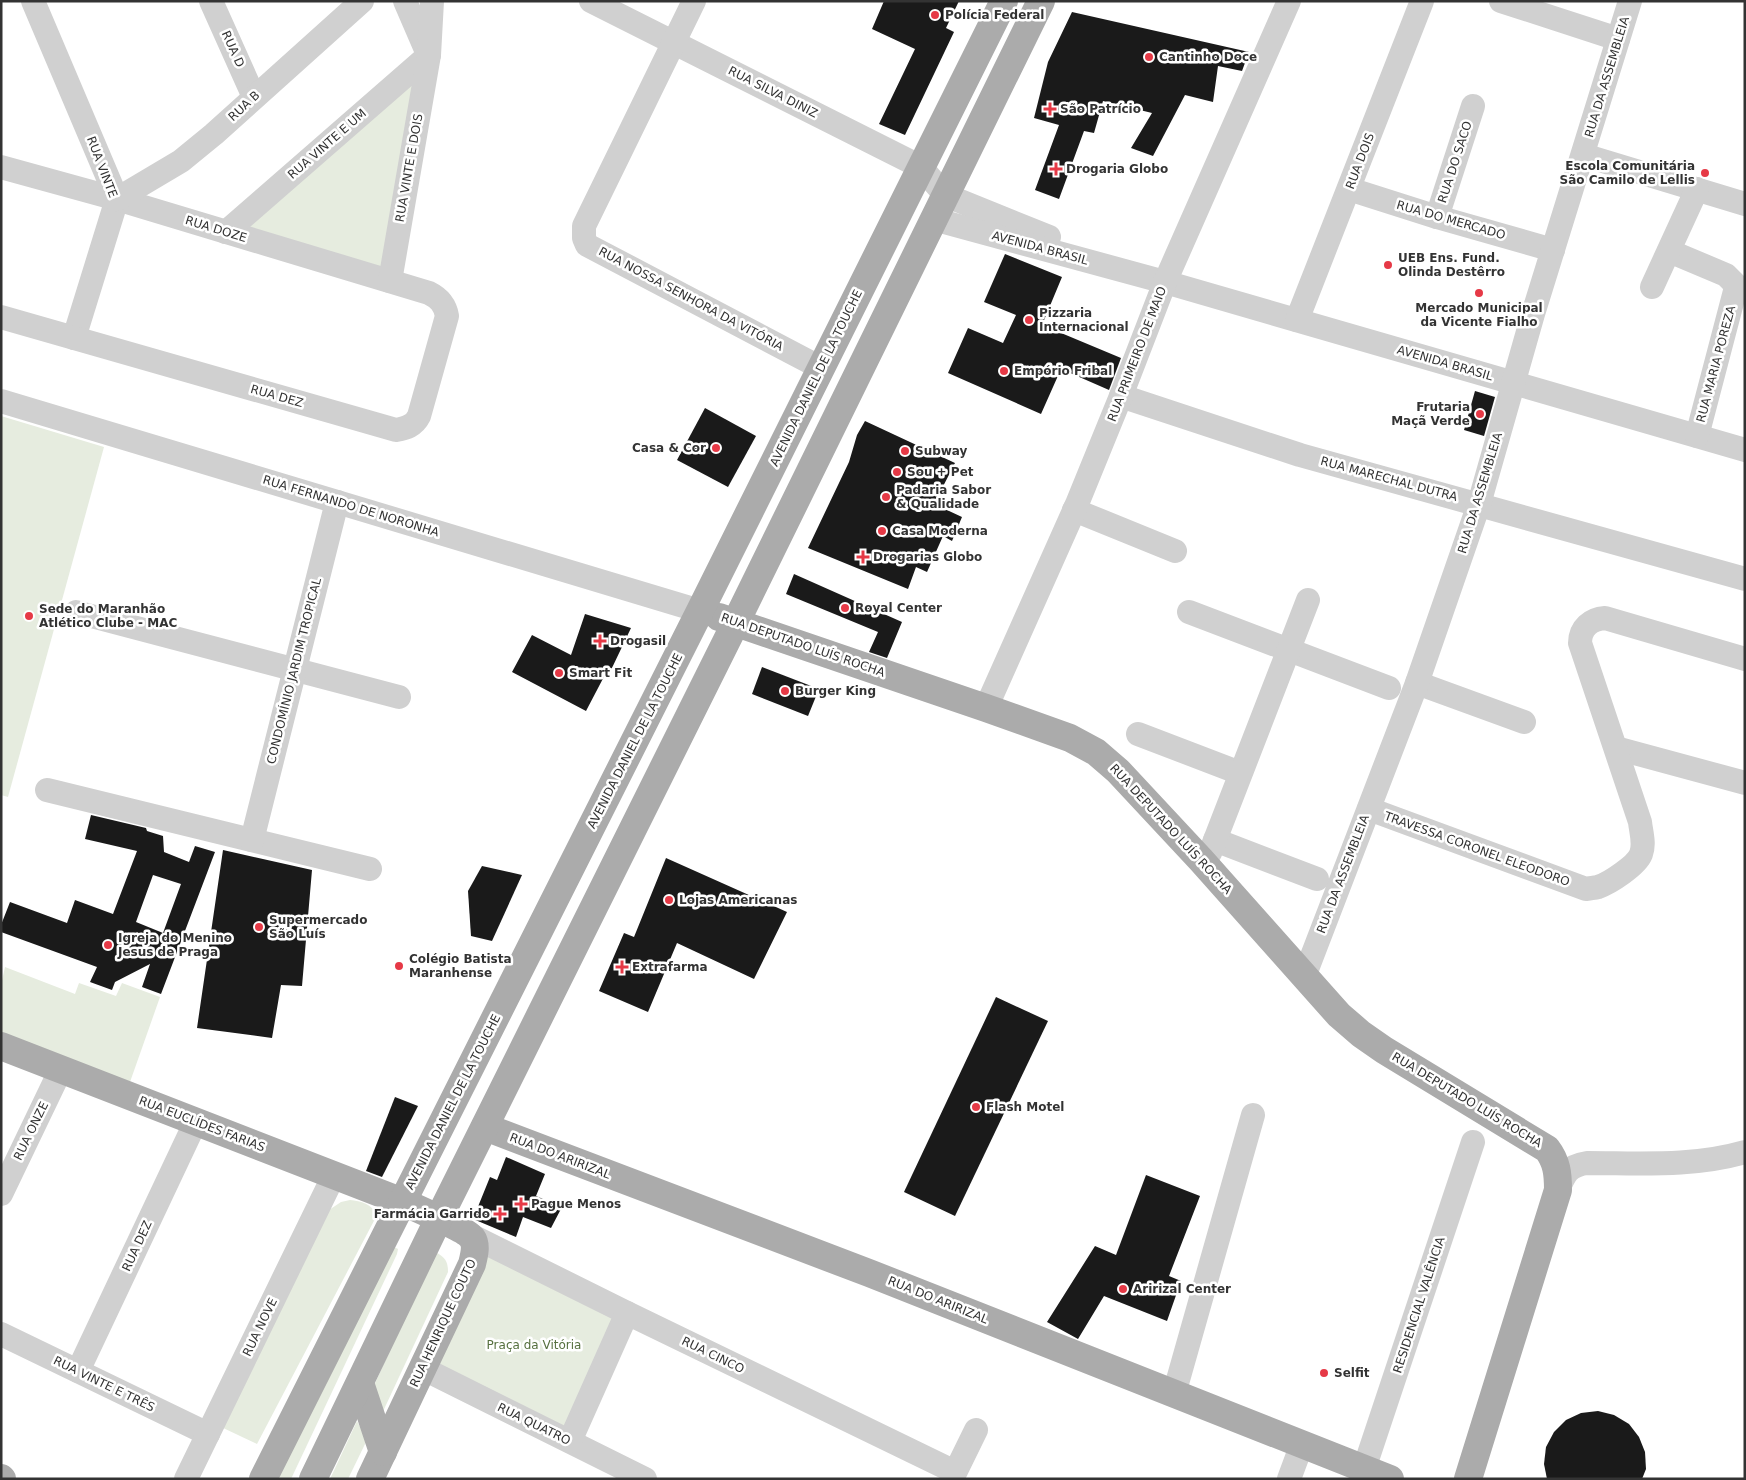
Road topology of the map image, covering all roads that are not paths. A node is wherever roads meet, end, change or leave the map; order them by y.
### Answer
1 (32, 1) edge
2 (211, 1) edge
3 (362, 1) edge
4 (405, 1) edge
5 (432, 1) edge
6 (591, 1) edge
7 (694, 1) edge
8 (1004, 1) edge
9 (1041, 1) edge
10 (1289, 1) edge
11 (1422, 1) edge
12 (1501, 1) edge
13 (1630, 1) edge
14 (1618, 40) junction
15 (674, 42) junction
16 (429, 56) junction
17 (254, 97) junction
18 (1473, 106) dead end
19 (1583, 155) junction
20 (1, 167) edge
21 (921, 167) junction
22 (1349, 189) junction
23 (1697, 189) junction
24 (945, 195) junction
25 (117, 198) junction
26 (905, 200) junction
27 (1745, 204) edge
28 (1437, 217) junction
29 (933, 219) junction
30 (226, 232) junction
31 (1553, 250) junction
32 (1669, 252) junction
33 (1155, 279) junction
34 (390, 281) junction
35 (1652, 287) dead end
36 (429, 293) joint
37 (1, 317) edge
38 (1297, 320) junction
39 (74, 338) junction
40 (821, 368) junction
41 (1513, 383) junction
42 (1122, 396) junction
43 (1, 401) edge
44 (1697, 436) junction
45 (1745, 450) edge
46 (337, 502) junction
47 (1479, 504) junction
48 (1074, 510) junction
49 (1175, 551) dead end
50 (1745, 579) edge
51 (1308, 600) dead end
52 (700, 611) junction
53 (76, 612) dead end
54 (1189, 612) dead end
55 (736, 622) junction
56 (1288, 650) junction
57 (1745, 659) edge
58 (294, 669) junction
59 (1417, 683) junction
60 (1389, 688) dead end
61 (399, 697) dead end
62 (986, 708) junction
63 (1524, 722) dead end
64 (1138, 734) dead end
65 (1616, 748) junction
66 (1240, 773) junction
67 (1745, 783) edge
68 (47, 790) dead end
69 (1369, 809) junction
70 (252, 840) junction
71 (1208, 850) junction
72 (370, 869) dead end
73 (1317, 879) dead end
74 (1304, 977) junction
75 (1, 1046) edge
76 (61, 1069) junction
77 (1254, 1114) dead end
78 (196, 1121) junction
79 (485, 1127) junction
80 (1473, 1142) dead end
81 (1547, 1149) junction
82 (1745, 1152) edge
83 (1587, 1163) junction
84 (334, 1175) junction
85 (1558, 1190) junction
86 (1, 1194) edge
87 (403, 1202) junction
88 (439, 1218) junction
89 (388, 1231) junction
90 (472, 1236) junction
91 (627, 1313) junction
92 (1, 1334) edge
93 (422, 1368) junction
94 (78, 1371) junction
95 (360, 1383) junction
96 (1174, 1394) junction
97 (976, 1430) dead end
98 (208, 1434) junction
99 (570, 1442) junction
100 (1302, 1444) junction
101 (383, 1452) junction
102 (1364, 1469) junction
103 (954, 1475) edge
104 (186, 1479) edge
105 (263, 1479) edge
106 (314, 1479) edge
107 (370, 1479) edge
108 (645, 1479) edge
109 (1289, 1479) edge
110 (1390, 1479) edge
111 (1468, 1479) edge

1 - 25 street, RUA VINTE
2 - 17 street, RUA D
3 - 17 street, RUA B
4 - 16 street
5 - 16 street, RUA VINTE E DOIS
6 - 15 street, RUA SILVA DINIZ
7 - 15 street, RUA NOSSA SENHORA DA VITÓRIA
8 - 21 main road, AVENIDA DANIEL DE LA TOUCHE
9 - 24 main road
10 - 33 street, RUA PRIMEIRO DE MAIO
11 - 22 street, RUA DOIS
12 - 14 street
13 - 14 street, RUA DA ASSEMBLEIA
14 - 19 street, RUA DA ASSEMBLEIA
15 - 21 street, RUA SILVA DINIZ
15 - 40 street, RUA NOSSA SENHORA DA VITÓRIA
16 - 30 street, RUA VINTE E UM
16 - 34 street, RUA VINTE E DOIS
17 - 25 street, RUA B
18 - 28 street, RUA DO SACO
19 - 23 street
19 - 31 street, RUA DA ASSEMBLEIA
20 - 25 street, RUA DOZE
21 - 24 street, RUA SILVA DINIZ
21 - 26 main road, AVENIDA DANIEL DE LA TOUCHE
22 - 28 street, RUA DO MERCADO
22 - 38 street, RUA DOIS
23 - 27 street
23 - 32 street
24 - 26 main road
24 - 29 main road
24 - 33 street, AVENIDA BRASIL
25 - 30 street, RUA DOZE
25 - 39 street, RUA VINTE
26 - 40 main road, AVENIDA DANIEL DE LA TOUCHE
28 - 31 street, RUA DO MERCADO
29 - 33 street, AVENIDA BRASIL
29 - 55 main road
30 - 34 street, RUA DOZE
31 - 41 street, RUA DA ASSEMBLEIA
32 - 35 street
32 - 44 street, RUA MARIA POREZA
33 - 38 street, AVENIDA BRASIL
33 - 42 street, RUA PRIMEIRO DE MAIO
34 - 36 street, RUA DOZE
36 - 39 street, RUA DEZ
37 - 39 street, RUA DEZ
38 - 41 street, AVENIDA BRASIL
40 - 52 main road, AVENIDA DANIEL DE LA TOUCHE
41 - 44 street, AVENIDA BRASIL
41 - 47 street, RUA DA ASSEMBLEIA
42 - 47 street, RUA MARECHAL DUTRA
42 - 48 street, RUA PRIMEIRO DE MAIO
43 - 46 street, RUA FERNANDO DE NORONHA
44 - 45 street, AVENIDA BRASIL
46 - 52 street, RUA FERNANDO DE NORONHA
46 - 58 street, CONDOMÍNIO JARDIM TROPICAL
47 - 50 street, RUA MARECHAL DUTRA
47 - 59 street, RUA DA ASSEMBLEIA
48 - 49 street
48 - 62 street, RUA PRIMEIRO DE MAIO
51 - 56 street
52 - 55 main road, RUA DEPUTADO LUÍS ROCHA
52 - 87 main road, AVENIDA DANIEL DE LA TOUCHE
53 - 58 street
54 - 56 street
55 - 62 main road, RUA DEPUTADO LUÍS ROCHA
55 - 79 main road
56 - 60 street
56 - 66 street
57 - 65 street
58 - 61 street
58 - 70 street, CONDOMÍNIO JARDIM TROPICAL
59 - 63 street
59 - 69 street, RUA DA ASSEMBLEIA
62 - 71 main road, RUA DEPUTADO LUÍS ROCHA
64 - 66 street
65 - 67 street
65 - 69 street, TRAVESSA CORONEL ELEODORO
66 - 71 street
68 - 70 street
69 - 74 street, RUA DA ASSEMBLEIA
70 - 72 street
71 - 73 street
71 - 74 main road, RUA DEPUTADO LUÍS ROCHA
74 - 81 main road, RUA DEPUTADO LUÍS ROCHA
75 - 76 main road, RUA EUCLÍDES FARIAS
76 - 78 main road, RUA EUCLÍDES FARIAS
76 - 86 street, RUA ONZE
77 - 96 street
78 - 84 main road, RUA EUCLÍDES FARIAS
78 - 94 street, RUA DEZ
79 - 88 main road
79 - 96 main road, RUA DO ARIRIZAL
80 - 102 street, RESIDENCIAL VALÊNCIA
81 - 83 street, RUA DEPUTADO LUÍS ROCHA
81 - 85 main road, RUA DEPUTADO LUÍS ROCHA
82 - 83 street, RUA DEPUTADO LUÍS ROCHA
83 - 85 street, RUA DEPUTADO LUÍS ROCHA
84 - 87 main road, RUA EUCLÍDES FARIAS
84 - 98 street, RUA NOVE
85 - 111 main road, RUA DEPUTADO LUÍS ROCHA
87 - 88 main road
87 - 89 main road, AVENIDA DANIEL DE LA TOUCHE
88 - 89 main road
88 - 90 main road
88 - 95 main road
89 - 105 main road, AVENIDA DANIEL DE LA TOUCHE
90 - 91 street, RUA CINCO
90 - 93 main road, RUA HENRIQUE COUTO
91 - 99 street
91 - 103 street, RUA CINCO
92 - 94 street, RUA VINTE E TRÊS
93 - 99 street, RUA QUATRO
93 - 101 main road, RUA HENRIQUE COUTO
94 - 98 street, RUA VINTE E TRÊS
95 - 101 main road
95 - 106 main road
96 - 100 main road, RUA DO ARIRIZAL
97 - 103 street
98 - 104 street, RUA NOVE
99 - 108 street, RUA QUATRO
100 - 102 main road, RUA DO ARIRIZAL
100 - 109 street
101 - 107 main road, RUA HENRIQUE COUTO
102 - 110 main road, RUA DO ARIRIZAL

